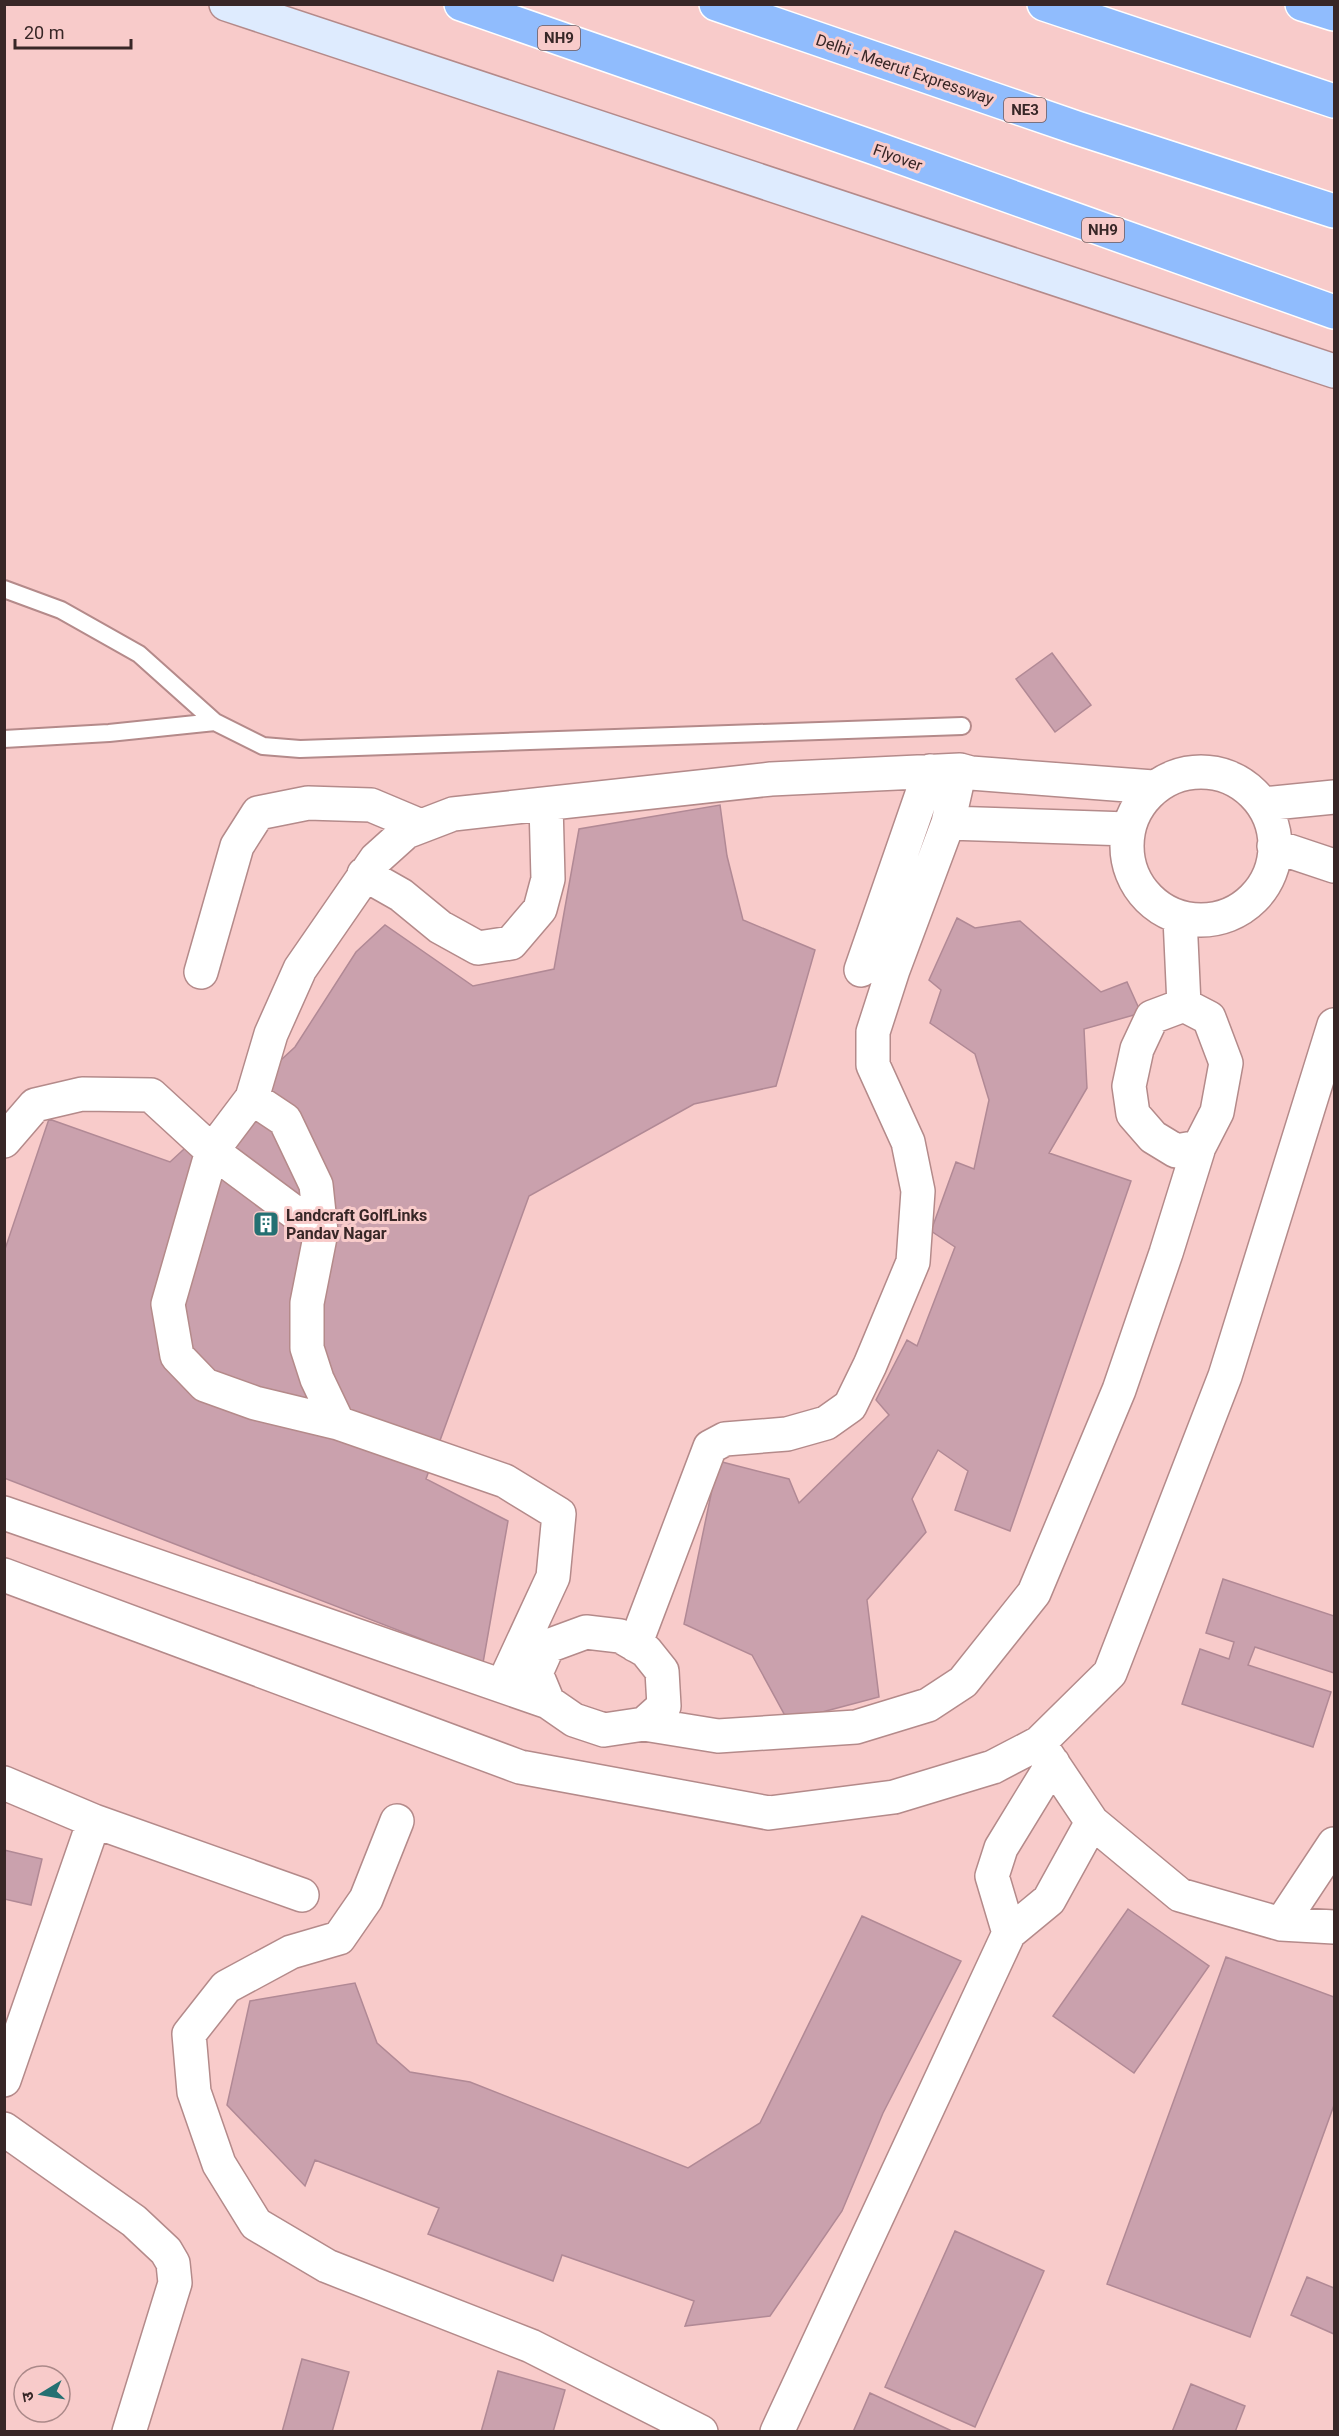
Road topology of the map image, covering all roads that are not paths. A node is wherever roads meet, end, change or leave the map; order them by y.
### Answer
1 (226, 4) edge
2 (461, 4) edge
3 (716, 4) edge
4 (1044, 4) edge
5 (1302, 4) edge
6 (1335, 14) edge
7 (1335, 100) edge
8 (1335, 212) edge
9 (1335, 312) edge
10 (1335, 371) edge
11 (4, 589) edge
12 (215, 722) junction
13 (962, 726) dead end
14 (4, 739) edge
15 (945, 770) junction
16 (1153, 787) junction
17 (1335, 797) edge
18 (546, 804) junction
19 (1263, 804) junction
20 (948, 823) junction
21 (421, 826) junction
22 (1128, 829) junction
23 (1274, 846) junction
24 (1335, 866) edge
25 (364, 874) junction
26 (1180, 918) junction
27 (861, 970) dead end
28 (201, 972) dead end
29 (1184, 1005) junction
30 (1335, 1024) edge
31 (252, 1098) junction
32 (4, 1141) edge
33 (1199, 1147) junction
34 (212, 1151) junction
35 (321, 1232) junction
36 (338, 1423) junction
37 (4, 1513) edge
38 (4, 1575) edge
39 (635, 1645) junction
40 (503, 1685) junction
41 (548, 1702) junction
42 (644, 1724) junction
43 (1046, 1753) junction
44 (4, 1783) edge
45 (94, 1821) junction
46 (397, 1821) dead end
47 (1092, 1822) junction
48 (1335, 1844) edge
49 (302, 1895) dead end
50 (1281, 1924) junction
51 (1335, 1927) edge
52 (1009, 1933) junction
53 (4, 2080) edge
54 (4, 2129) edge
55 (129, 2432) edge
56 (701, 2432) edge
57 (777, 2432) edge

1 - 10 street
2 - 9 highway, Flyover / NH9
3 - 8 highway, Delhi - Meerut Expressway / NE3
4 - 7 highway
5 - 6 highway
11 - 12 lane
12 - 13 lane
12 - 14 lane
15 - 16 street
15 - 18 street
15 - 20 street
15 - 27 street
16 - 19 street
16 - 22 street
17 - 19 street
18 - 21 street
18 - 25 street
19 - 23 street
20 - 22 street
20 - 39 street
21 - 25 street
21 - 28 street
22 - 26 street
23 - 24 street
23 - 26 street
25 - 31 street
26 - 29 street
29 - 33 street
29 - 33 street
30 - 43 street
31 - 34 street
31 - 35 street
32 - 34 street
33 - 42 street
34 - 35 street
34 - 36 street
35 - 36 street
36 - 40 street
37 - 40 street
38 - 43 street
39 - 41 street
39 - 42 street
40 - 41 street
41 - 42 street
43 - 47 street
43 - 52 street
44 - 45 street
45 - 49 street
45 - 53 street
46 - 56 street
47 - 50 street
47 - 52 street
48 - 50 street
50 - 51 street
52 - 57 street
54 - 55 street

